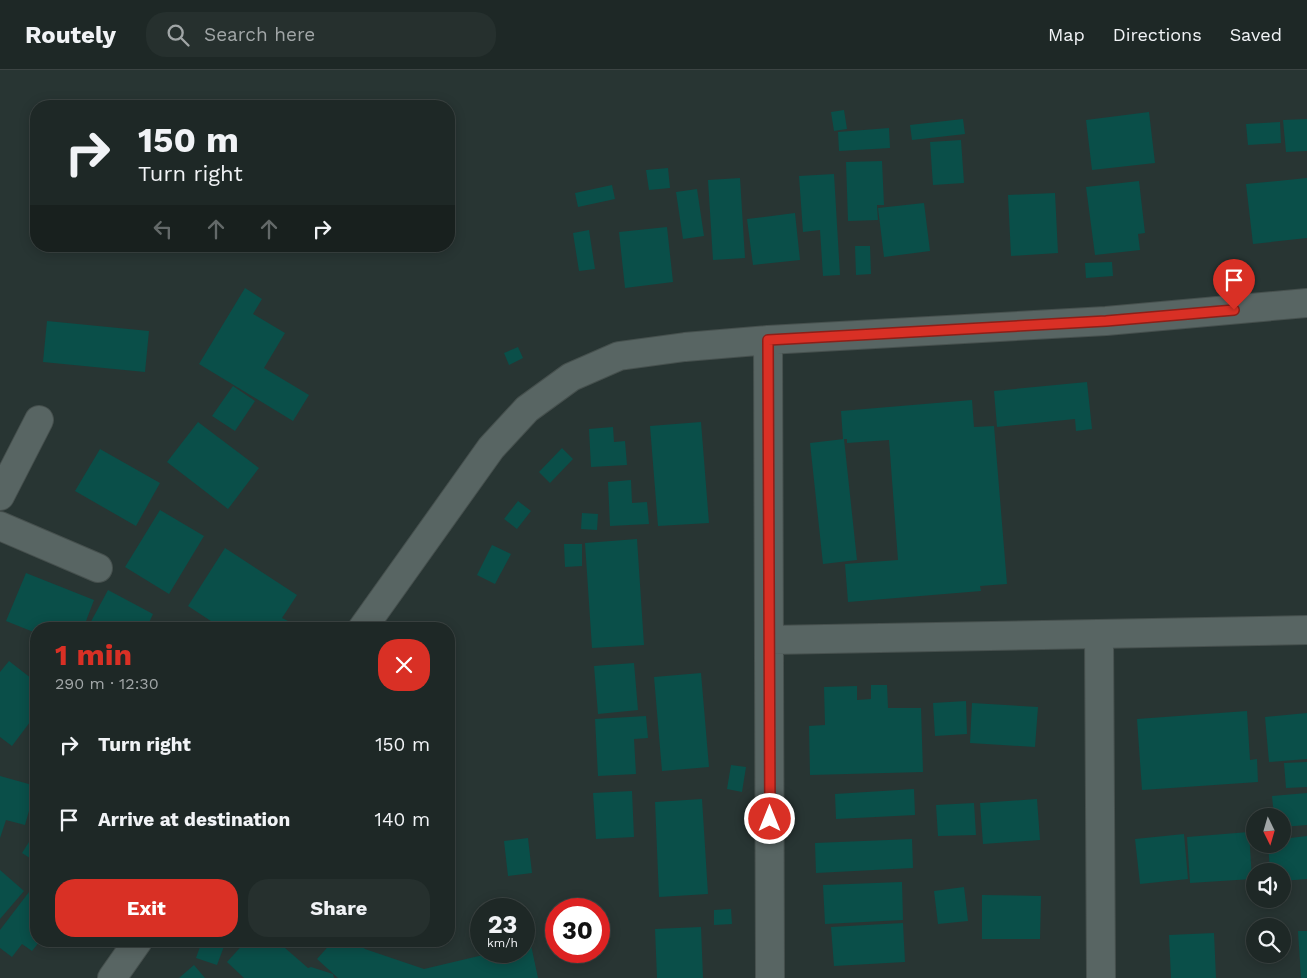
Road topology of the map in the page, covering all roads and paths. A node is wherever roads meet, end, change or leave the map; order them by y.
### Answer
1 (1307, 304) edge
2 (768, 340) junction
3 (38, 420) dead end
4 (1, 489) edge
5 (0, 526) edge
6 (98, 568) dead end
7 (367, 622) edge
8 (1307, 630) edge
9 (1099, 635) junction
10 (770, 640) junction
11 (134, 947) edge
12 (112, 978) edge
13 (770, 978) edge
14 (1101, 978) edge

1 - 2 street
2 - 7 street
2 - 10 street
3 - 4 street
5 - 6 street
8 - 9 street
9 - 10 street
9 - 14 street
10 - 13 street
11 - 12 street

